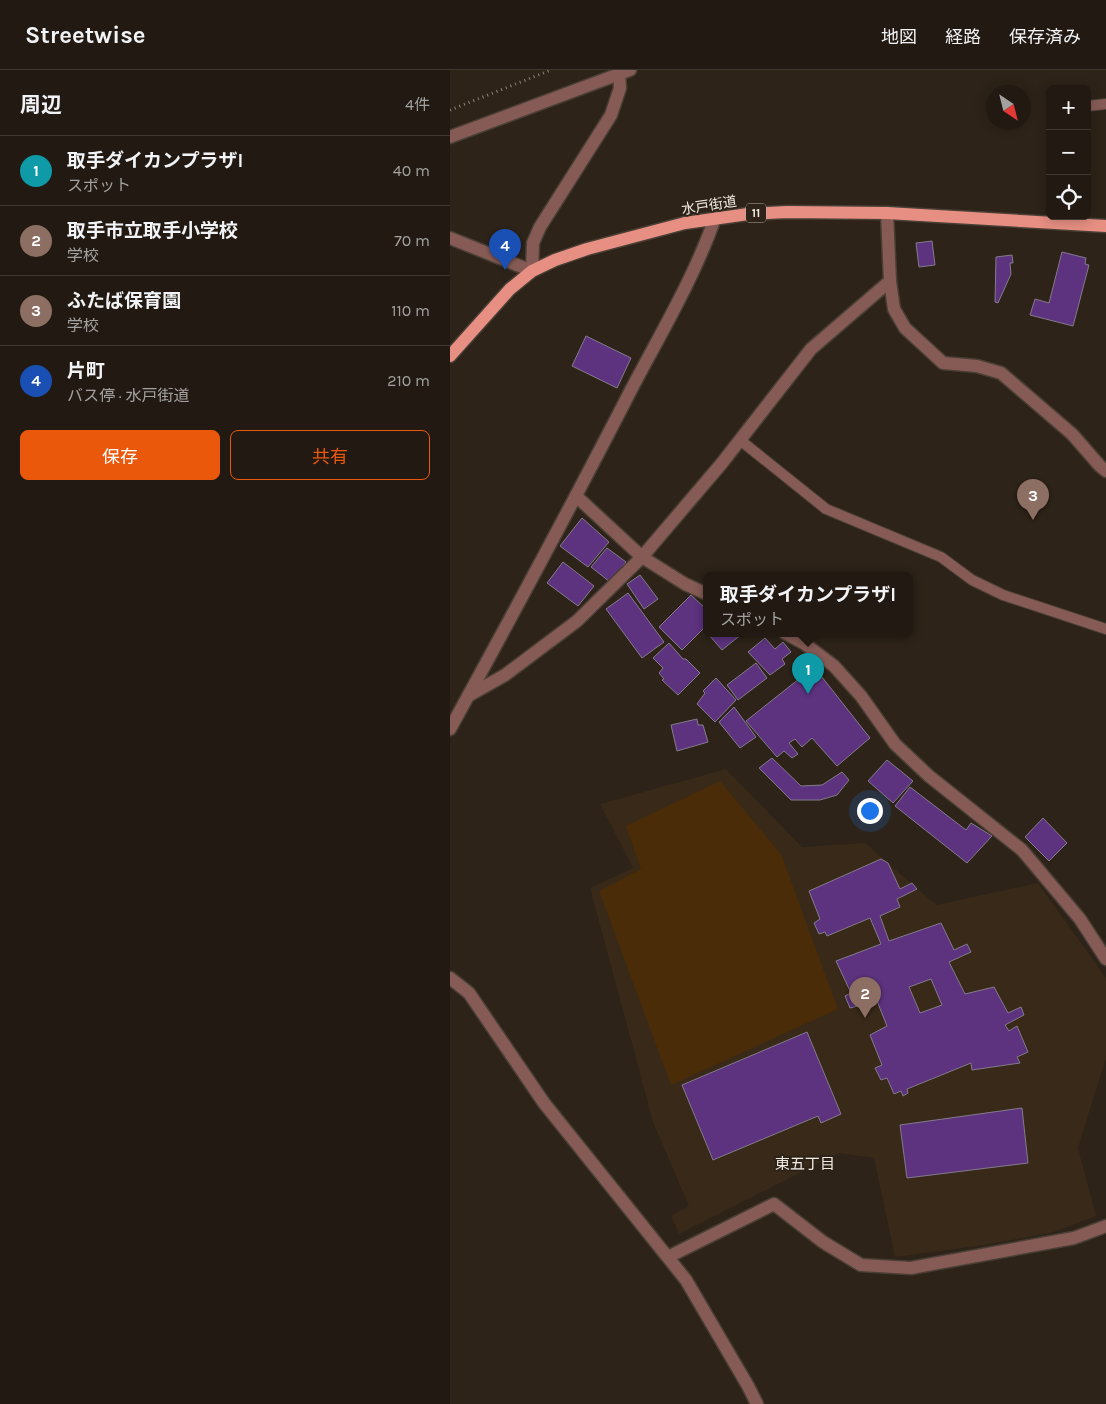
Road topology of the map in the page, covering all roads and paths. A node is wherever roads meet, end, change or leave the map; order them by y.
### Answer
1 (552, 70) edge
2 (624, 72) edge
3 (1106, 104) edge
4 (1091, 106) edge
5 (450, 110) edge
6 (450, 137) edge
7 (886, 213) junction
8 (715, 218) junction
9 (1106, 226) edge
10 (450, 238) edge
11 (532, 271) junction
12 (890, 281) junction
13 (450, 356) edge
14 (740, 440) junction
15 (1106, 471) edge
16 (576, 496) junction
17 (642, 557) junction
18 (703, 592) edge
19 (1106, 629) edge
20 (793, 637) edge
21 (468, 696) junction
22 (450, 729) edge
23 (1106, 959) edge
24 (450, 978) edge
25 (1106, 1226) edge
26 (668, 1257) junction
27 (757, 1404) edge

1 - 5 path
2 - 6 street
2 - 11 street
3 - 4 lane
7 - 8 main road, 水戸街道 / 11
7 - 9 main road, 水戸街道 / 11
7 - 12 street
8 - 11 main road, 水戸街道 / 11
8 - 16 street
10 - 11 street
11 - 13 main road, 水戸街道 / 11
12 - 14 street
12 - 15 street
14 - 17 street
14 - 19 lane
16 - 17 street
16 - 21 street
17 - 18 street
17 - 21 street
20 - 23 street
21 - 22 street
24 - 26 street
25 - 26 street
26 - 27 street

